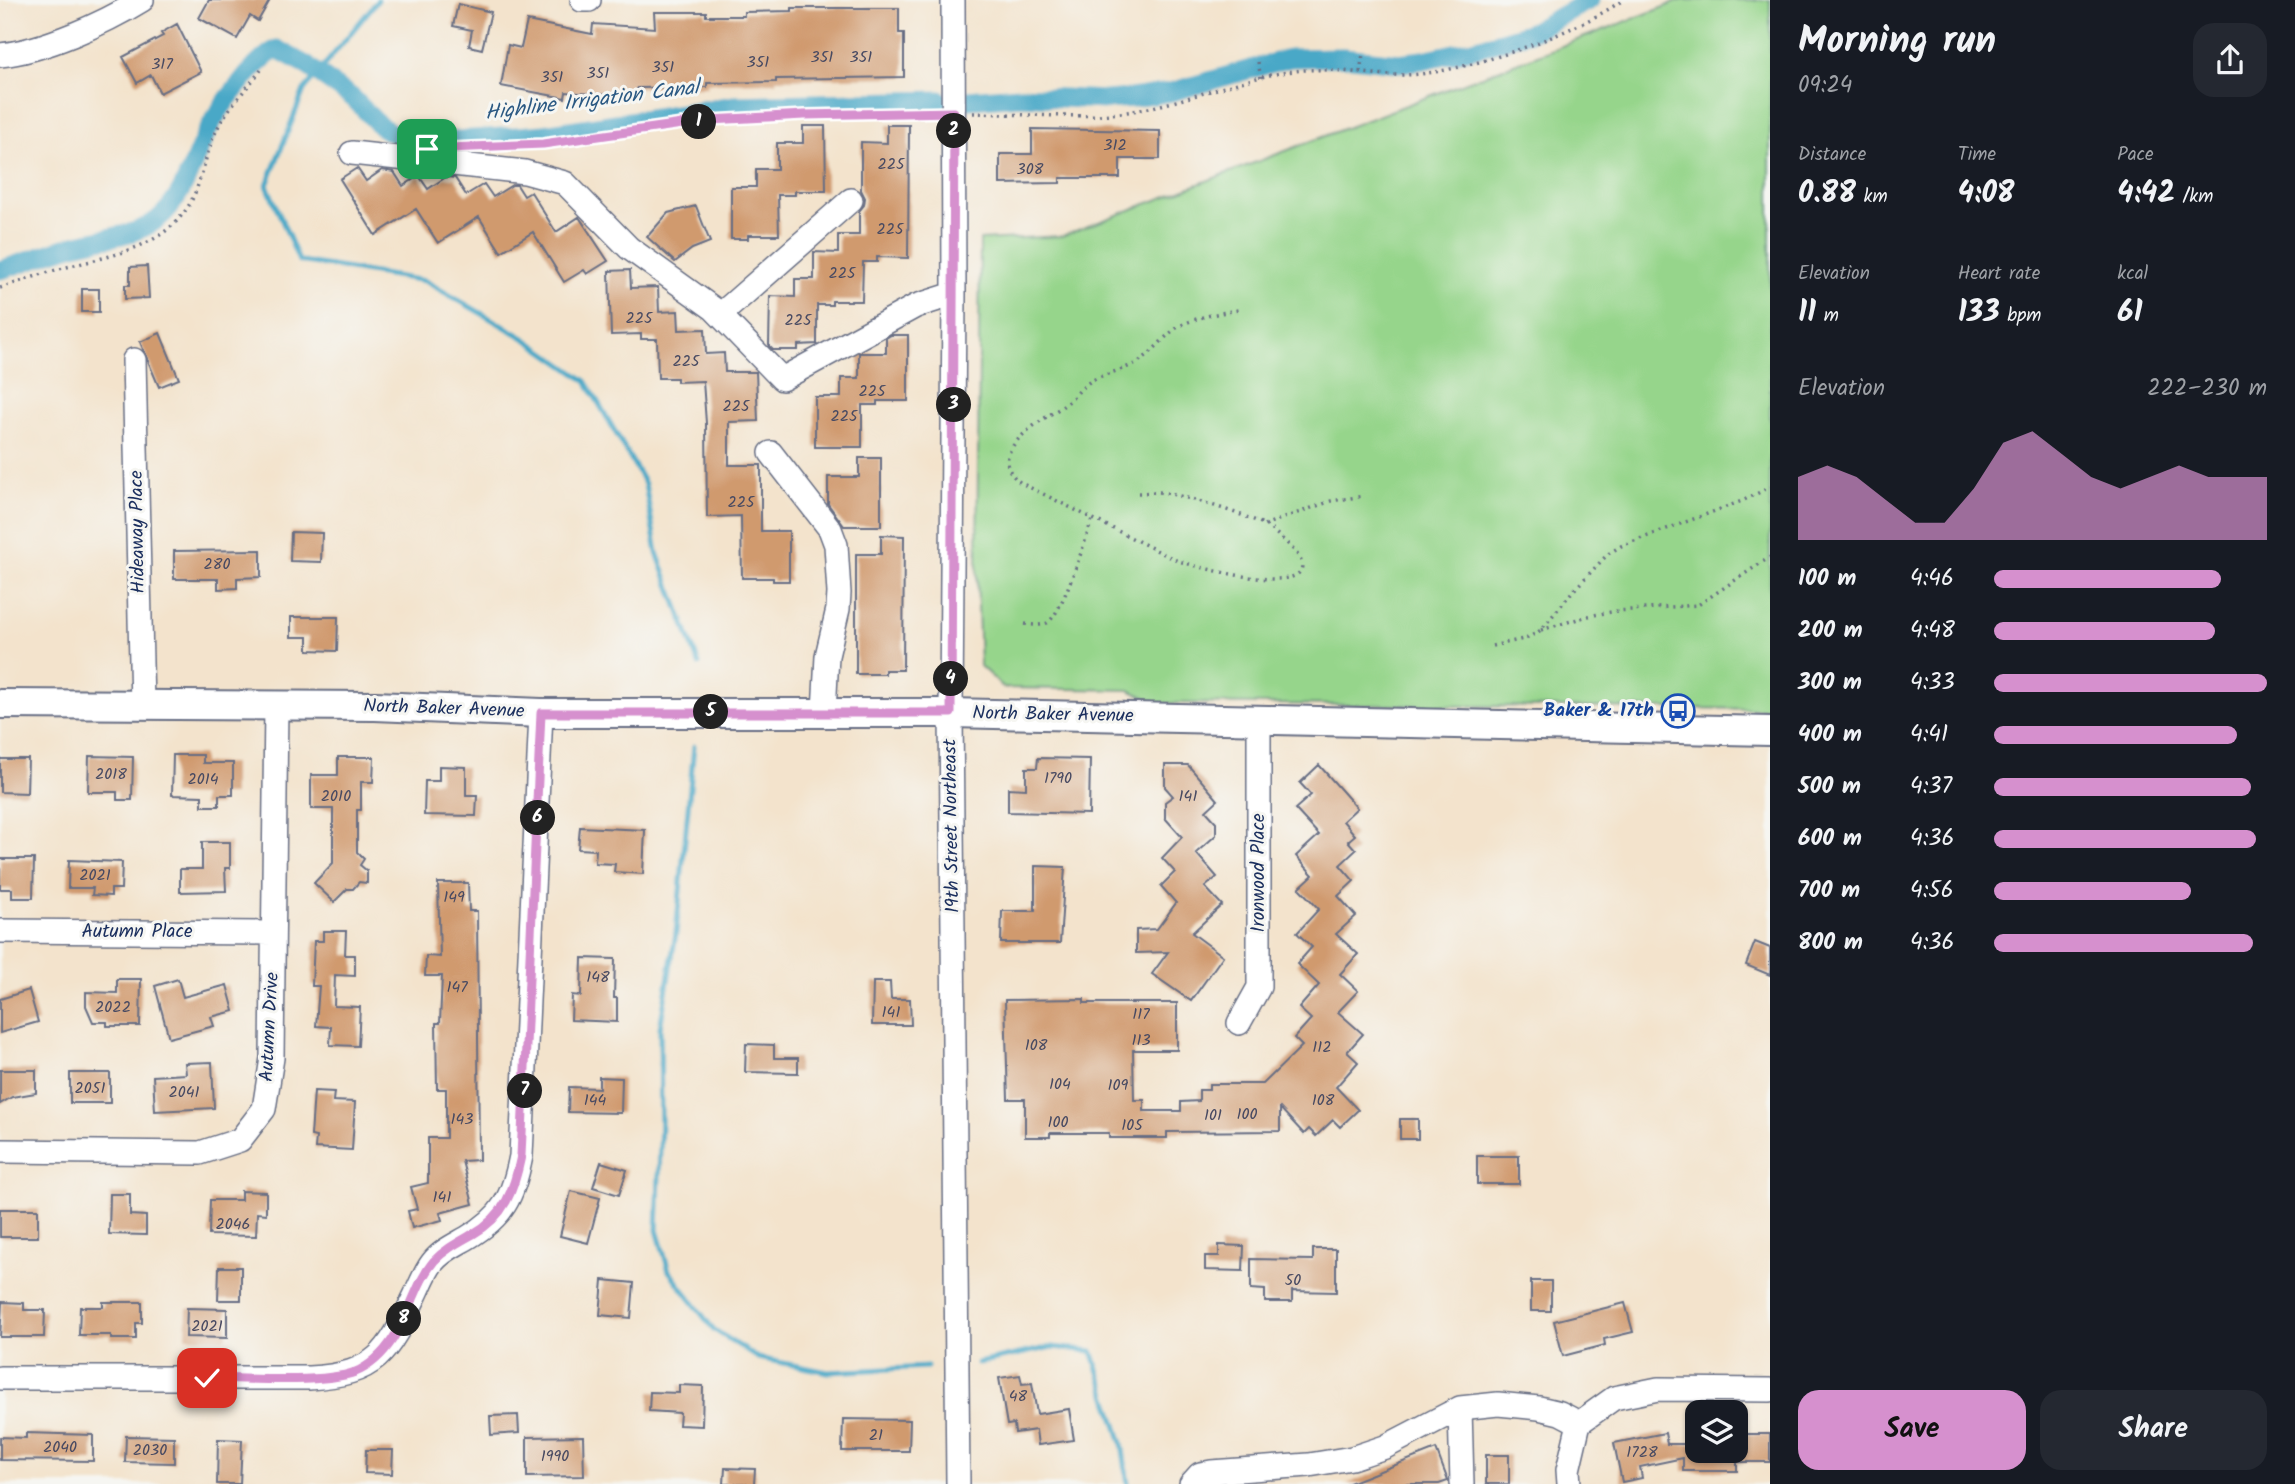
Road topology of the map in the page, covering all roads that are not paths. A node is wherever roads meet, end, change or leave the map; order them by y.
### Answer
1 (142, 0) edge
2 (582, 0) edge
3 (589, 0) edge
4 (953, 0) edge
5 (0, 55) edge
6 (352, 153) dead end
7 (851, 200) dead end
8 (954, 294) junction
9 (720, 315) junction
10 (134, 360) dead end
11 (771, 453) dead end
12 (0, 704) edge
13 (142, 705) junction
14 (276, 706) junction
15 (824, 712) junction
16 (541, 713) junction
17 (951, 713) junction
18 (1259, 718) junction
19 (1770, 731) edge
20 (0, 931) edge
21 (273, 933) junction
22 (1239, 1023) dead end
23 (0, 1152) edge
24 (0, 1378) edge
25 (1770, 1390) edge
26 (1460, 1408) junction
27 (1579, 1423) junction
28 (958, 1484) edge
29 (1191, 1484) edge
30 (1461, 1484) edge
31 (1569, 1484) edge

1 - 5 street
2 - 3 street
4 - 8 street, 19th Street Northeast
6 - 9 street
7 - 9 street
8 - 9 street
8 - 17 street, 19th Street Northeast
10 - 13 street, Hideaway Place
11 - 15 street
12 - 13 main road, North Baker Avenue
13 - 14 main road, North Baker Avenue
14 - 16 main road, North Baker Avenue
14 - 21 street, Autumn Drive
15 - 16 main road, North Baker Avenue
15 - 17 main road, North Baker Avenue
16 - 24 street
17 - 18 main road, North Baker Avenue
17 - 28 street, 19th Street Northeast
18 - 19 main road, North Baker Avenue
18 - 22 street, Ironwood Place
20 - 21 street, Autumn Place
21 - 23 street, Autumn Drive
25 - 27 street
26 - 27 street
26 - 29 street
26 - 30 street
27 - 31 street

